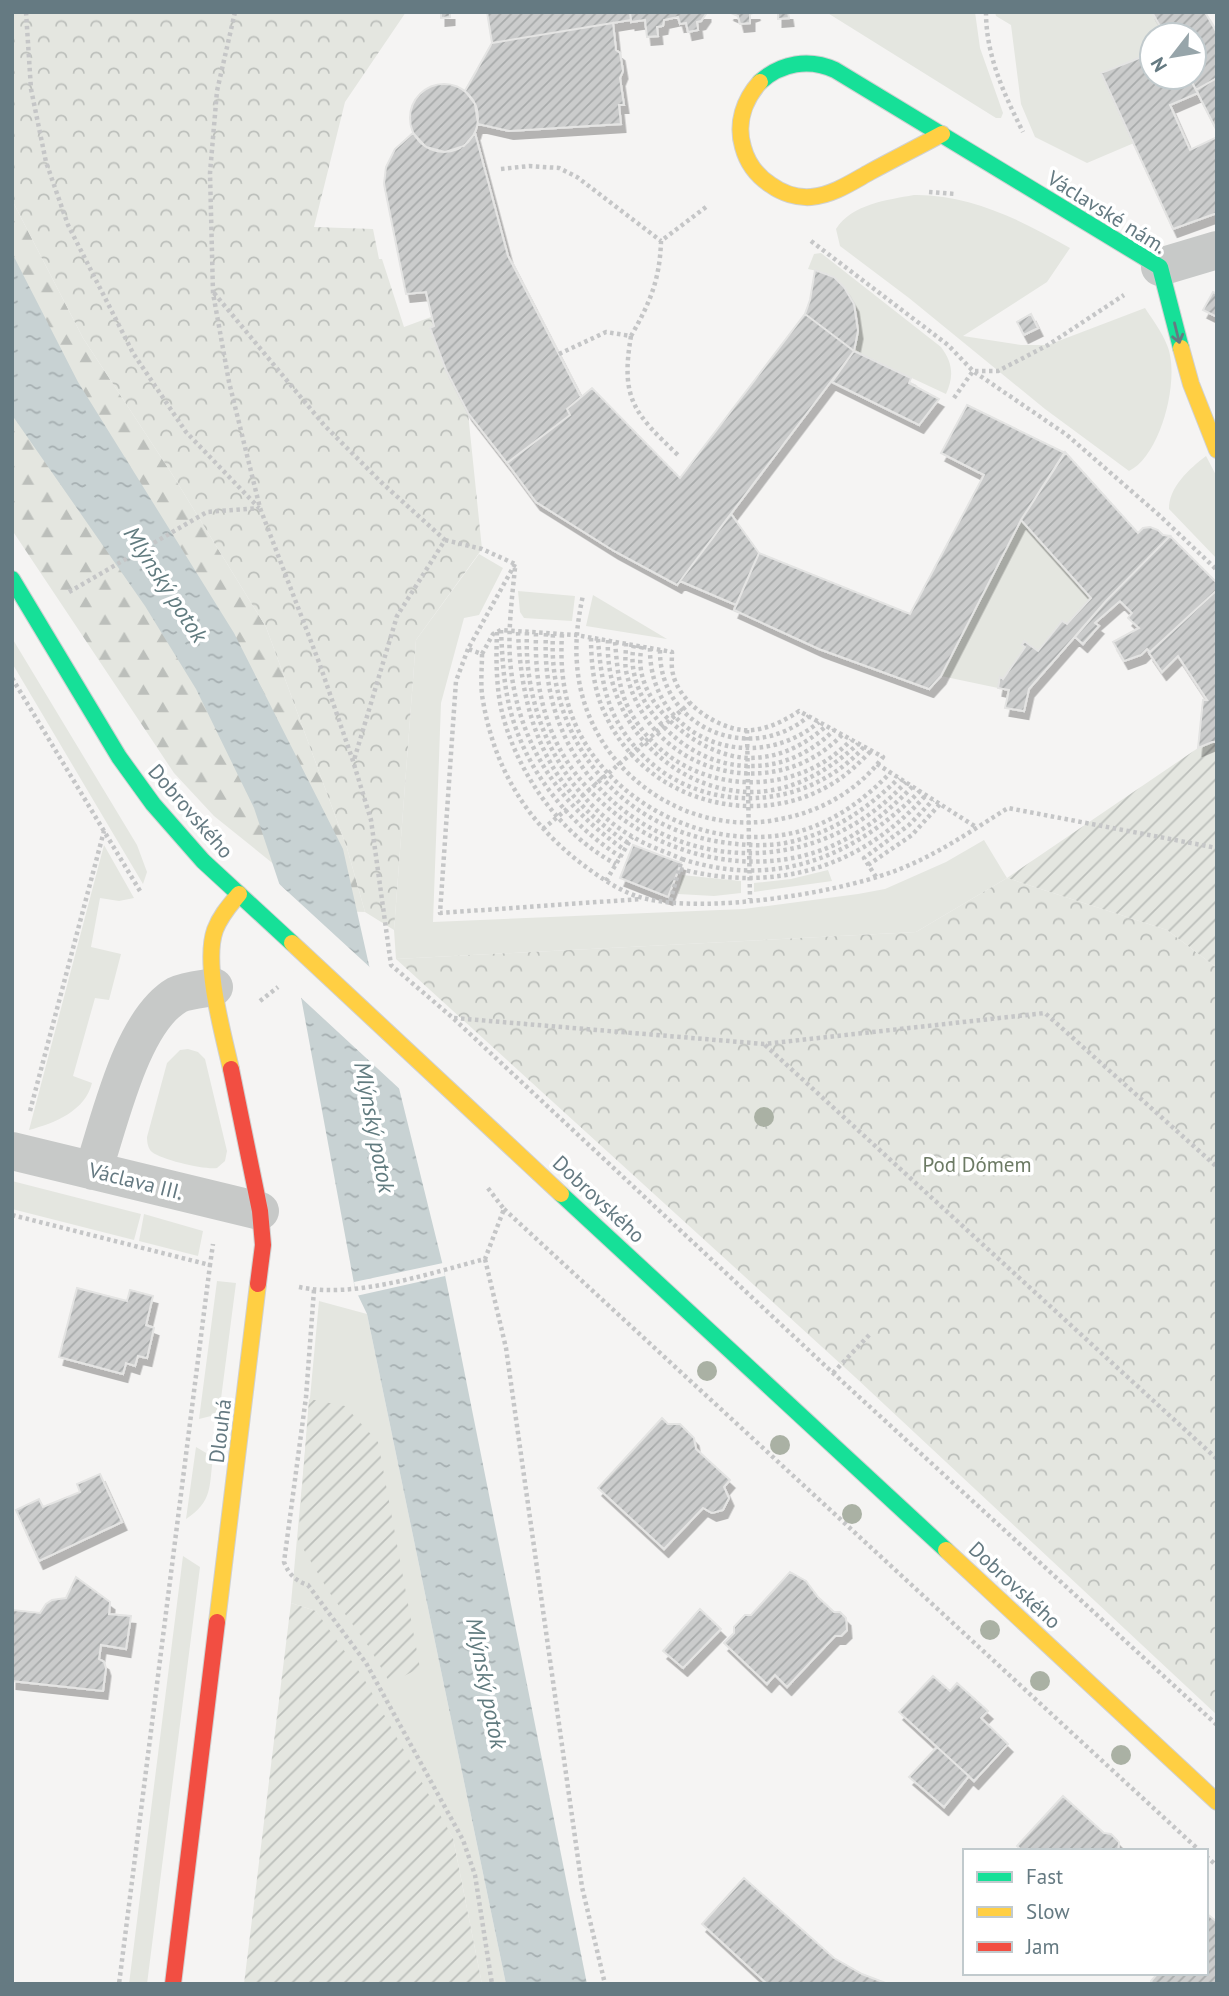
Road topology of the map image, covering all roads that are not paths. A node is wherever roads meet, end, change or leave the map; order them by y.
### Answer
1 (942, 134) junction
2 (1217, 250) edge
3 (1160, 267) junction
4 (1217, 450) edge
5 (12, 579) edge
6 (239, 894) junction
7 (214, 987) junction
8 (20, 1135) edge
9 (93, 1171) junction
10 (260, 1212) junction
11 (1217, 1802) edge
12 (173, 1984) edge

1 - 1 street, Václavské nám.
1 - 3 street, Václavské nám.
2 - 3 street
3 -> 4 street, Václavské nám.
5 - 6 street, Dobrovského
6 - 7 street, Dlouhá
6 - 11 street, Dobrovského
7 - 9 street
7 - 10 street, Dlouhá
8 - 9 street, Václava III.
9 - 10 street, Václava III.
10 - 12 street, Dlouhá

